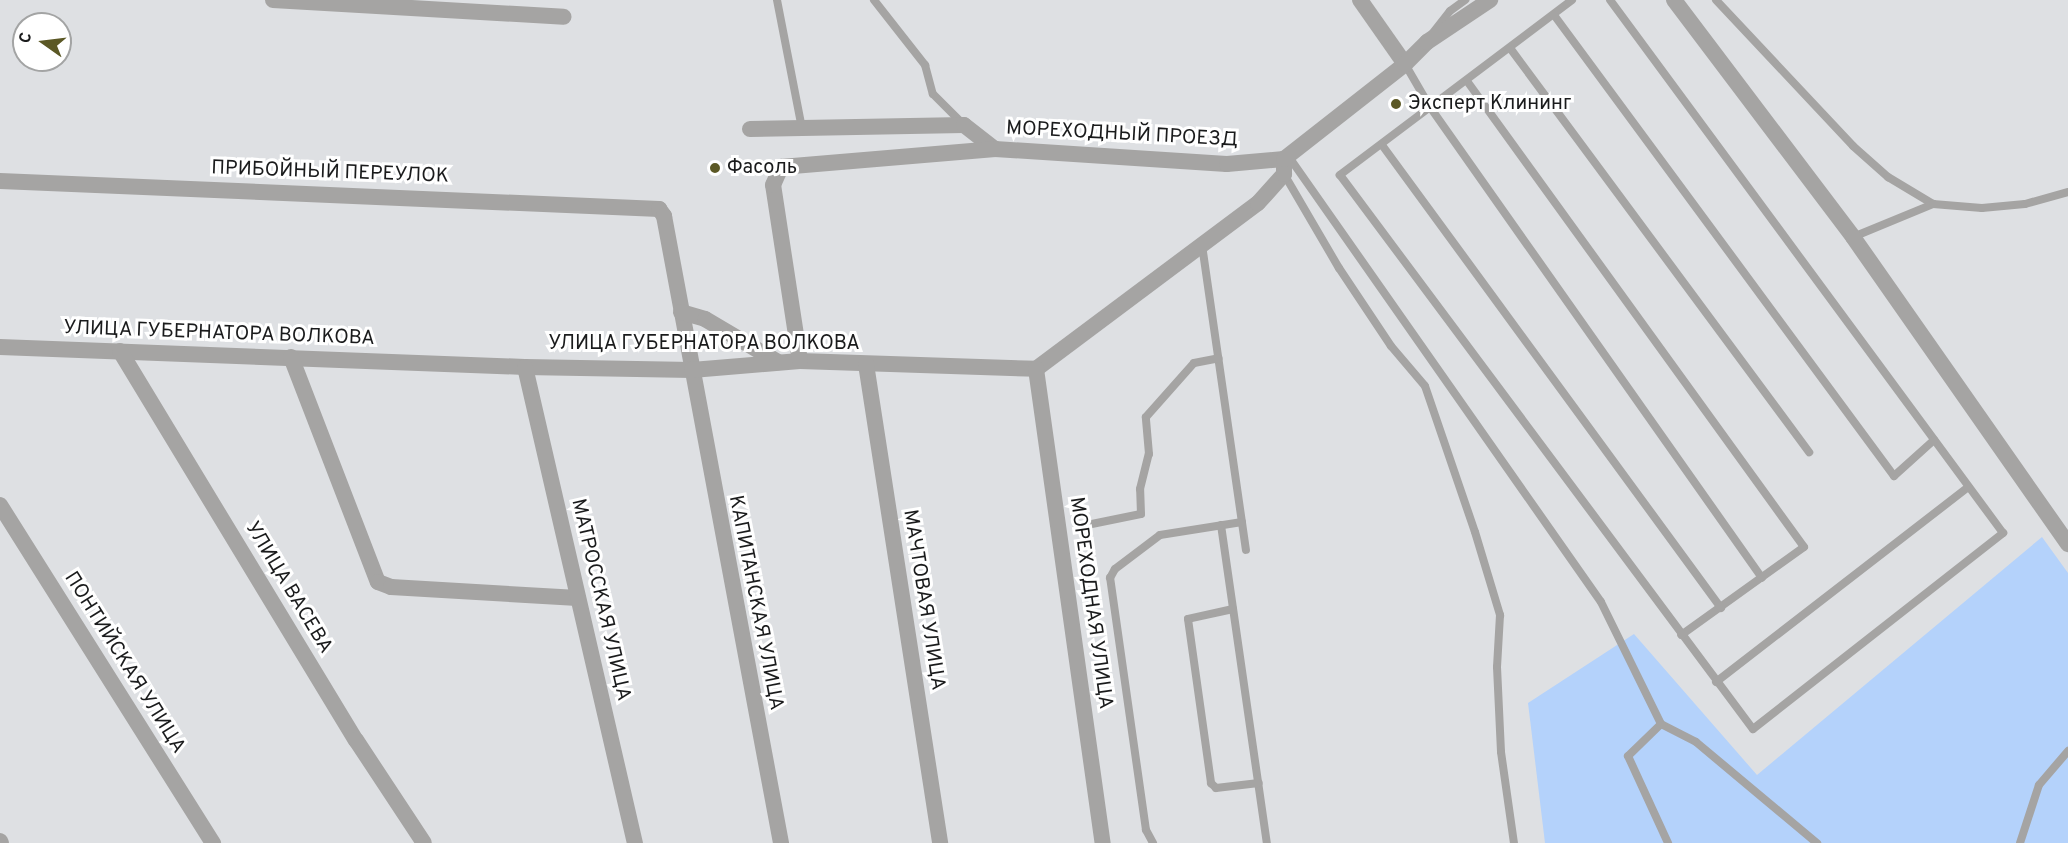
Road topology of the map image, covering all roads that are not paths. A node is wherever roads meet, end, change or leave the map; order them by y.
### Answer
1 (273, 0) edge
2 (777, 0) edge
3 (874, 0) edge
4 (1360, 0) edge
5 (1466, 0) edge
6 (1490, 0) edge
7 (1572, 0) edge
8 (1610, 0) edge
9 (1674, 0) edge
10 (1716, 0) edge
11 (1554, 15) junction
12 (564, 17) dead end
13 (1427, 42) junction
14 (1510, 48) junction
15 (1405, 64) junction
16 (1467, 81) junction
17 (1430, 107) junction
18 (964, 125) junction
19 (750, 129) dead end
20 (802, 130) junction
21 (1382, 146) junction
22 (995, 149) junction
23 (1286, 163) junction
24 (0, 181) edge
25 (2068, 192) edge
26 (1933, 204) junction
27 (659, 209) joint
28 (1853, 237) junction
29 (1202, 244) junction
30 (681, 312) junction
31 (0, 347) edge
32 (120, 351) junction
33 (291, 357) junction
34 (1219, 358) junction
35 (800, 361) junction
36 (779, 363) junction
37 (866, 364) junction
38 (525, 367) junction
39 (1036, 369) junction
40 (692, 370) junction
41 (1934, 440) junction
42 (1809, 452) dead end
43 (1968, 487) junction
44 (0, 505) edge
45 (1242, 522) junction
46 (1221, 525) junction
47 (1082, 526) dead end
48 (2068, 544) edge
49 (1246, 550) dead end
50 (1762, 578) junction
51 (578, 598) junction
52 (1721, 608) junction
53 (1233, 609) junction
54 (1681, 635) junction
55 (1716, 682) junction
56 (1661, 724) junction
57 (2068, 752) edge
58 (1259, 783) junction
59 (213, 843) edge
60 (423, 843) edge
61 (634, 843) edge
62 (781, 843) edge
63 (940, 843) edge
64 (1102, 843) edge
65 (1153, 843) edge
66 (1267, 843) edge
67 (1514, 843) edge
68 (1668, 843) edge
69 (1817, 843) edge
70 (2020, 843) edge

1 - 12 street
2 - 20 lane
3 - 18 lane
4 - 15 street
5 - 13 lane
6 - 13 street
7 - 11 lane
8 - 41 lane
9 - 28 street
10 - 26 lane
11 - 14 lane
11 - 41 lane
13 - 15 street
14 - 16 lane
14 - 42 lane
15 - 17 lane
15 - 23 street
16 - 17 lane
16 - 50 lane
17 - 21 lane
17 - 50 lane
18 - 20 street
18 - 22 street, МОРЕХОДНЫЙ ПРОЕЗД
19 - 20 street
21 - 52 lane
21 - 54 lane
22 - 23 street, МОРЕХОДНЫЙ ПРОЕЗД
22 - 35 street
23 - 29 street
23 - 56 lane
23 - 67 lane
24 - 27 street, ПРИБОЙНЫЙ ПЕРЕУЛОК
25 - 26 lane
26 - 28 lane
27 - 30 street, КАПИТАНСКАЯ УЛИЦА
28 - 48 street
29 - 34 lane
29 - 39 street
30 - 36 street
30 - 40 street, КАПИТАНСКАЯ УЛИЦА
31 - 32 street, УЛИЦА ГУБЕРНАТОРА ВОЛКОВА
32 - 33 street, УЛИЦА ГУБЕРНАТОРА ВОЛКОВА
32 - 60 street, УЛИЦА ВАСЕВА
33 - 38 street, УЛИЦА ГУБЕРНАТОРА ВОЛКОВА
33 - 51 street
34 - 45 lane
34 - 47 lane
35 - 36 street, УЛИЦА ГУБЕРНАТОРА ВОЛКОВА
35 - 37 street, УЛИЦА ГУБЕРНАТОРА ВОЛКОВА
36 - 40 street, УЛИЦА ГУБЕРНАТОРА ВОЛКОВА
37 - 39 street, УЛИЦА ГУБЕРНАТОРА ВОЛКОВА
37 - 63 street, МАЧТОВАЯ УЛИЦА
38 - 40 street, УЛИЦА ГУБЕРНАТОРА ВОЛКОВА
38 - 51 street, МАТРОССКАЯ УЛИЦА
39 - 64 street, МОРЕХОДНАЯ УЛИЦА
40 - 62 street, КАПИТАНСКАЯ УЛИЦА
41 - 43 lane
43 - 55 lane
43 - 55 lane
44 - 59 street, ПОНТИЙСКАЯ УЛИЦА
45 - 46 lane
45 - 49 lane
46 - 53 lane
46 - 65 lane
50 - 52 lane
51 - 61 street, МАТРОССКАЯ УЛИЦА
52 - 54 lane
53 - 58 lane
53 - 58 lane
54 - 55 lane
56 - 68 lane
56 - 69 lane
57 - 70 lane
58 - 66 lane

